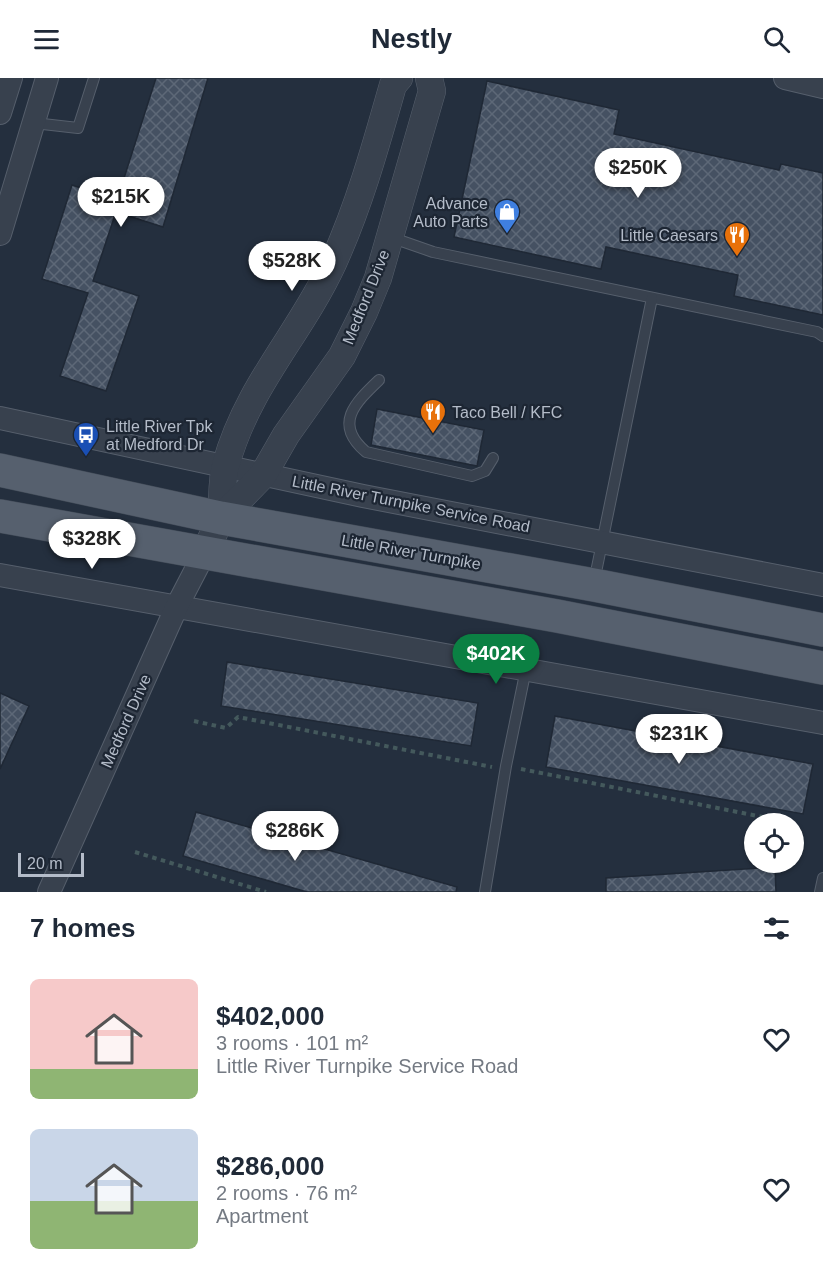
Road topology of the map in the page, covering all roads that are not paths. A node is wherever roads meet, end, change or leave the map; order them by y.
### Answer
1 (11, 78) edge
2 (47, 78) edge
3 (94, 78) edge
4 (399, 78) edge
5 (429, 78) edge
6 (785, 78) edge
7 (823, 87) edge
8 (0, 113) edge
9 (33, 123) junction
10 (0, 234) edge
11 (390, 237) junction
12 (652, 298) junction
13 (823, 336) edge
14 (379, 380) dead end
15 (0, 418) edge
16 (493, 458) dead end
17 (225, 467) junction
18 (0, 470) edge
19 (263, 475) junction
20 (0, 516) edge
21 (221, 518) junction
22 (602, 541) junction
23 (204, 554) junction
24 (0, 575) edge
25 (594, 585) junction
26 (823, 585) edge
27 (177, 606) junction
28 (823, 630) edge
29 (823, 668) edge
30 (526, 669) junction
31 (823, 723) edge
32 (823, 878) edge
33 (49, 892) edge
34 (485, 892) edge
35 (820, 892) edge

1 - 8 street
2 - 9 street
3 - 9 lane
4 - 17 street, Medford Drive
5 - 11 street, Medford Drive
6 - 7 street
9 - 10 street
11 - 12 lane
11 - 19 street, Medford Drive
12 - 13 lane
12 - 22 lane
14 - 16 lane
15 - 17 street, Little River Turnpike Service Road
17 - 19 street, Little River Turnpike Service Road
17 - 21 street, Medford Drive
18 - 21 main road, Little River Turnpike
19 - 21 street, Medford Drive
19 - 22 street, Little River Turnpike Service Road
20 - 23 main road
21 - 23 street, Medford Drive
21 - 25 main road, Little River Turnpike
22 - 25 lane
22 - 26 street, Little River Turnpike Service Road
23 - 27 street, Medford Drive
23 - 29 main road
24 - 27 street
25 - 28 main road, Little River Turnpike
27 - 30 street
27 - 33 street, Medford Drive
30 - 31 street
30 - 34 lane
32 - 35 lane

